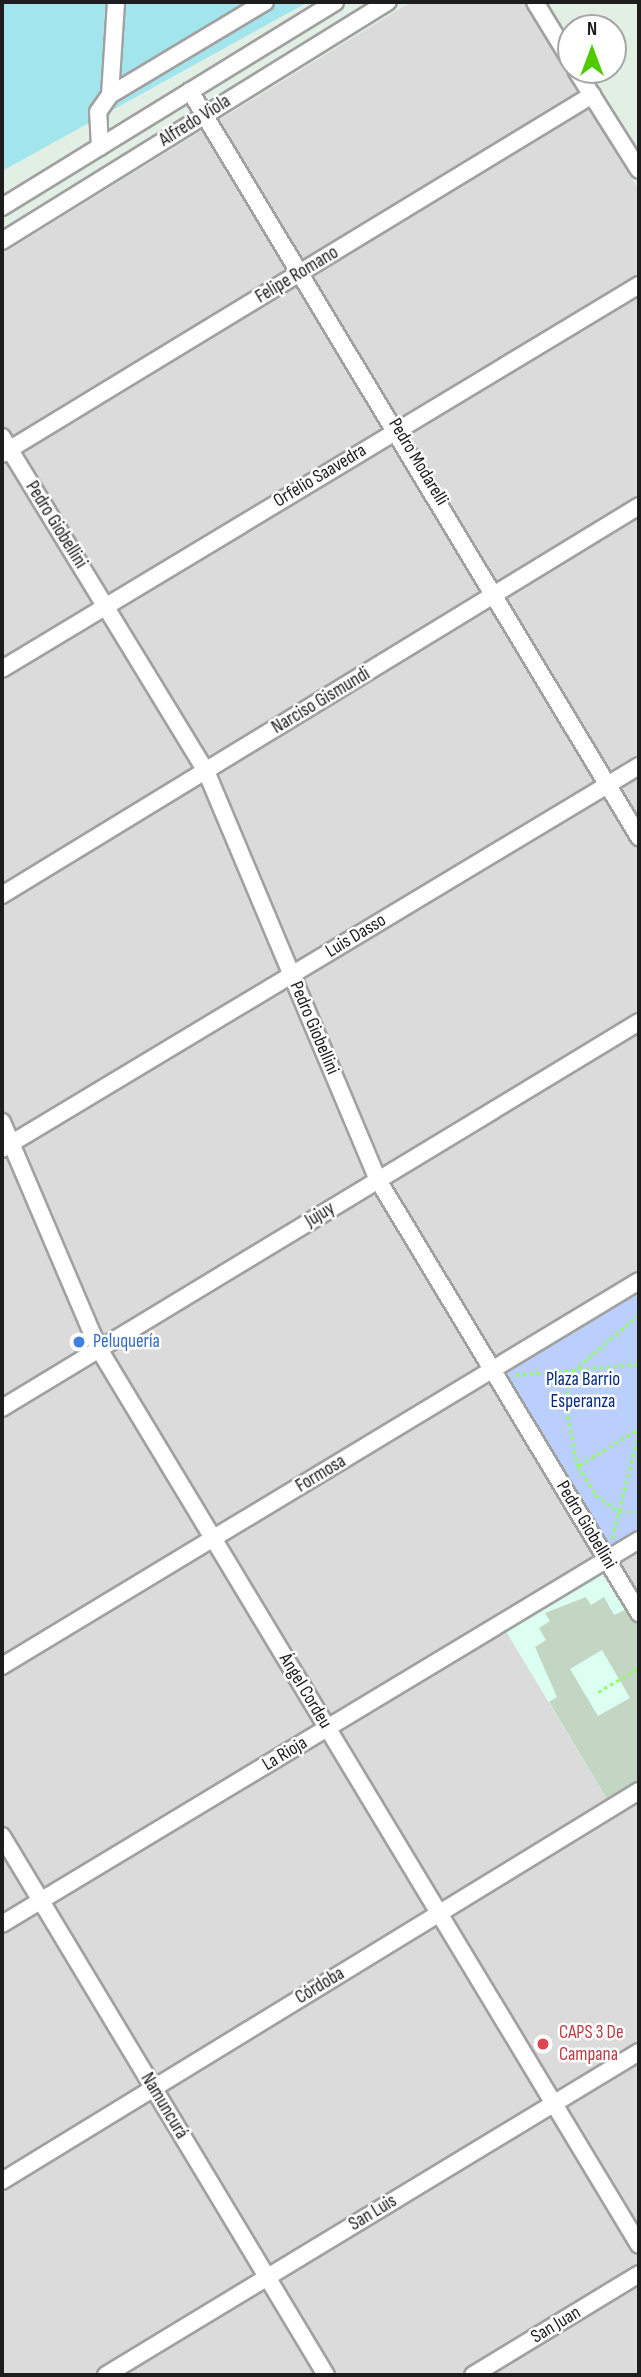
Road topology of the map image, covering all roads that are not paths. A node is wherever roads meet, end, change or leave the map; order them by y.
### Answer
1 (116, 2) edge
2 (265, 2) edge
3 (335, 2) edge
4 (388, 2) edge
5 (535, 2) edge
6 (557, 38) edge
7 (585, 84) edge
8 (190, 91) junction
9 (110, 94) junction
10 (592, 95) junction
11 (205, 115) junction
12 (100, 147) junction
13 (639, 170) edge
14 (2, 207) edge
15 (2, 241) edge
16 (300, 273) junction
17 (639, 285) edge
18 (399, 429) junction
19 (4, 447) edge
20 (639, 506) edge
21 (495, 594) junction
22 (106, 605) junction
23 (2, 669) edge
24 (639, 766) edge
25 (206, 771) junction
26 (608, 785) junction
27 (639, 836) edge
28 (2, 895) edge
29 (292, 975) junction
30 (639, 1022) edge
31 (2, 1122) edge
32 (6, 1147) edge
33 (378, 1180) junction
34 (639, 1281) edge
35 (99, 1349) junction
36 (492, 1370) junction
37 (2, 1408) edge
38 (213, 1539) junction
39 (639, 1540) edge
40 (607, 1560) junction
41 (639, 1613) edge
42 (2, 1666) edge
43 (327, 1728) junction
44 (639, 1791) edge
45 (2, 1836) edge
46 (41, 1900) junction
47 (439, 1914) junction
48 (2, 1924) edge
49 (639, 2052) edge
50 (153, 2088) junction
51 (554, 2104) junction
52 (2, 2181) edge
53 (639, 2245) edge
54 (639, 2274) edge
55 (267, 2278) junction
56 (106, 2375) edge
57 (326, 2375) edge
58 (474, 2375) edge

1 - 9 street
2 - 9 street
3 - 8 street, Alfredo Viola
4 - 11 street, Alfredo Viola
5 - 6 street
7 - 10 street
8 - 11 street, Pedro Modarelli
8 - 12 street, Alfredo Viola
9 - 12 street
10 - 13 street
10 - 16 street, Felipe Romano
11 - 15 street, Alfredo Viola
11 - 16 street, Pedro Modarelli
12 - 14 street, Alfredo Viola
16 - 18 street, Pedro Modarelli
16 - 19 street, Felipe Romano
17 - 18 street, Orfelio Saavedra
18 - 21 street, Pedro Modarelli
18 - 22 street, Orfelio Saavedra
19 - 22 street, Pedro Giobellini
20 - 21 street, Narciso Gismundi
21 - 25 street, Narciso Gismundi
21 - 26 street, Pedro Modarelli
22 - 23 street, Orfelio Saavedra
22 - 25 street, Pedro Giobellini
24 - 26 street, Luis Dasso
25 - 28 street, Narciso Gismundi
25 - 29 street, Pedro Giobellini
26 - 27 street, Pedro Modarelli
26 - 29 street, Luis Dasso
29 - 32 street, Luis Dasso
29 - 33 street, Pedro Giobellini
30 - 33 street, Jujuy
31 - 32 street, Ángel Cordeu
32 - 35 street, Ángel Cordeu
33 - 35 street, Jujuy
33 - 36 street, Pedro Giobellini
34 - 36 street, Formosa
35 - 37 street, Jujuy
35 - 38 street, Ángel Cordeu
36 - 38 street, Formosa
36 - 40 street, Pedro Giobellini
38 - 42 street, Formosa
38 - 43 street, Ángel Cordeu
39 - 40 street, La Rioja
40 - 41 street, Pedro Giobellini
40 - 43 street, La Rioja
43 - 46 street, La Rioja
43 - 47 street, Ángel Cordeu
44 - 47 street, Córdoba
45 - 46 street, Namuncurá
46 - 48 street, La Rioja
46 - 50 street, Namuncurá
47 - 50 street, Córdoba
47 - 51 street, Ángel Cordeu
49 - 51 street, San Luis
50 - 52 street, Córdoba
50 - 55 street, Namuncurá
51 - 53 street, Ángel Cordeu
51 - 55 street, San Luis
54 - 58 street, San Juan
55 - 56 street, San Luis
55 - 57 street, Namuncurá

